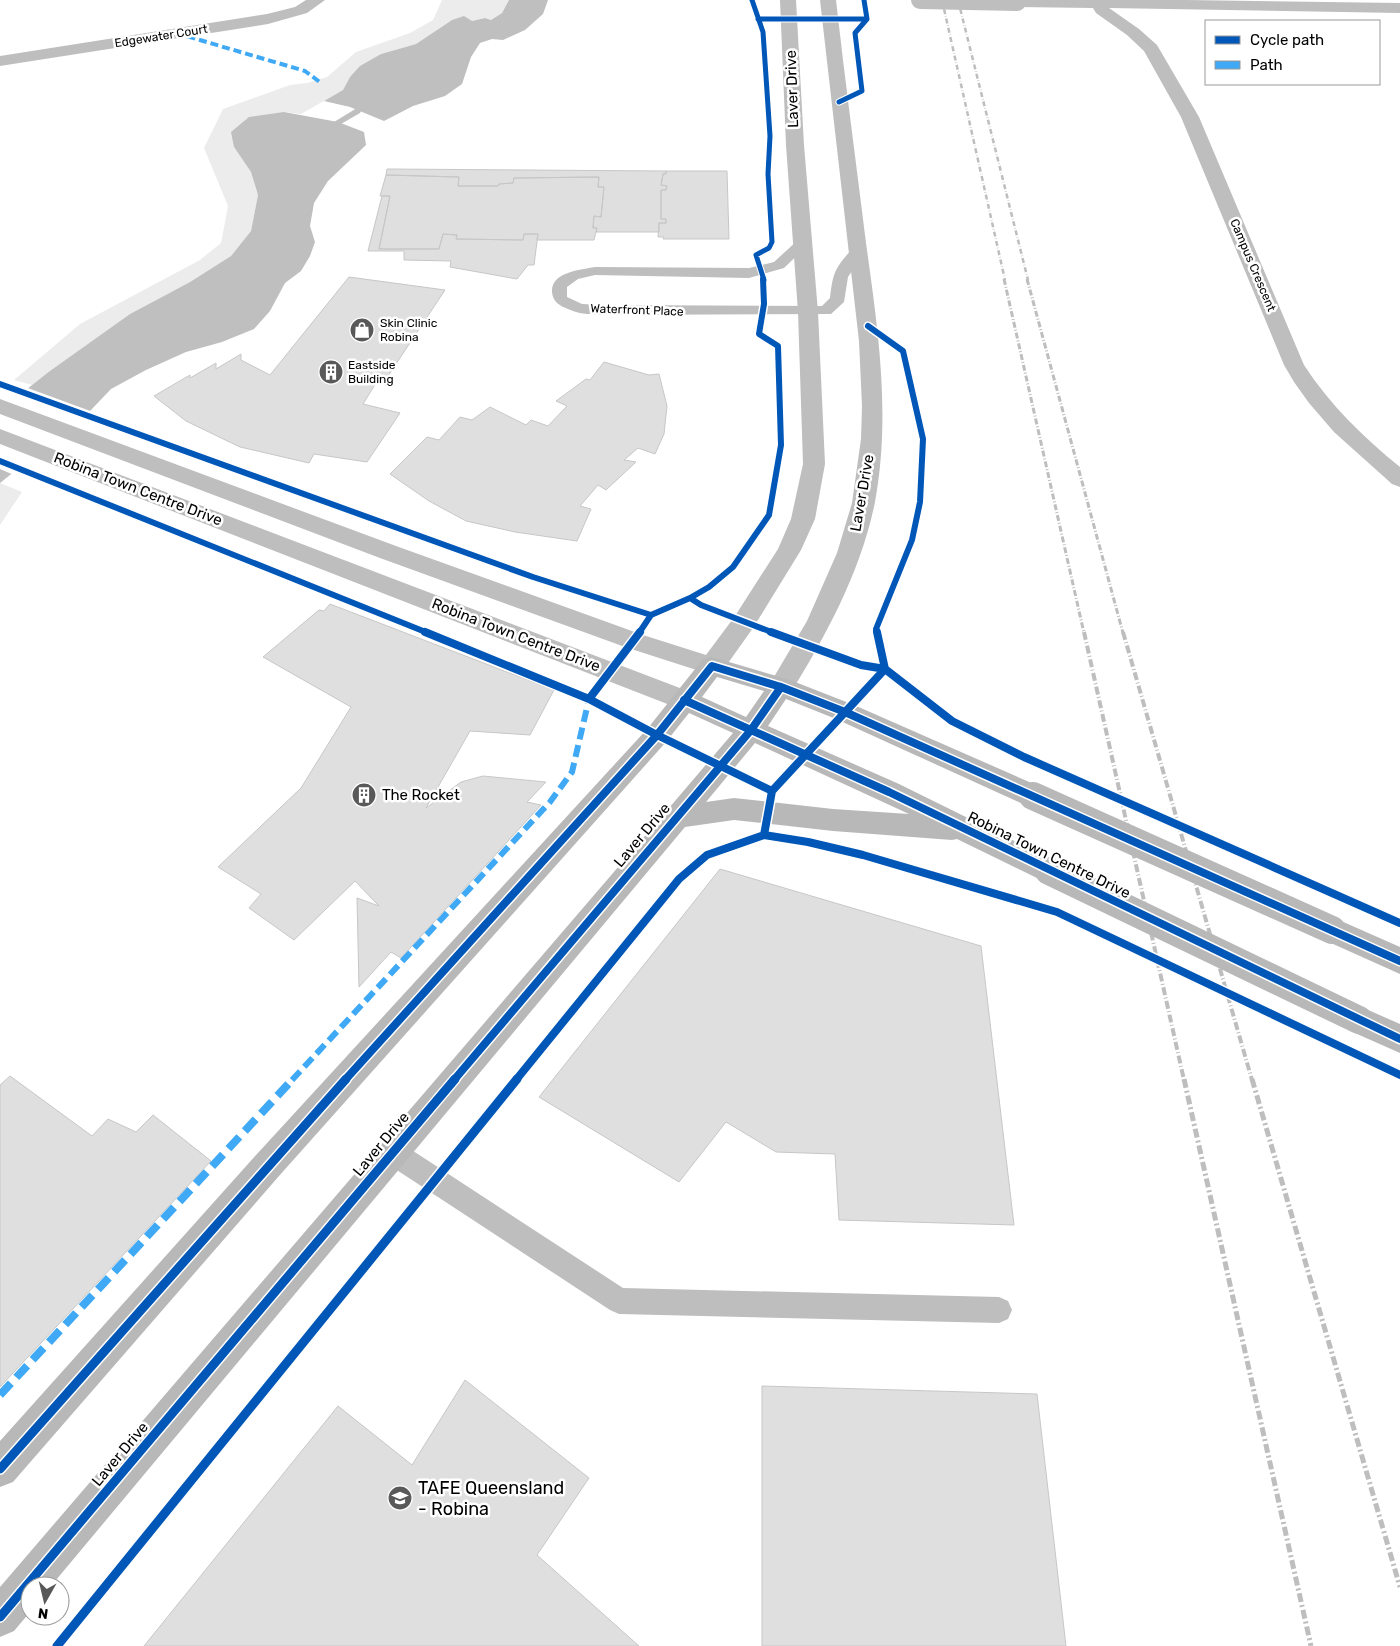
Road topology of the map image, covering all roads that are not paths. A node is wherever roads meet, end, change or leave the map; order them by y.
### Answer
1 (317, 0) edge
2 (788, 0) edge
3 (828, 0) edge
4 (920, 0) edge
5 (1099, 3) junction
6 (1142, 4) junction
7 (1400, 8) edge
8 (1133, 32) junction
9 (0, 61) edge
10 (804, 243) junction
11 (858, 251) junction
12 (808, 312) junction
13 (0, 406) edge
14 (0, 436) edge
15 (1400, 479) edge
16 (712, 666) junction
17 (780, 687) junction
18 (684, 700) junction
19 (751, 730) junction
20 (675, 818) junction
21 (966, 830) junction
22 (1400, 960) edge
23 (1400, 1039) edge
24 (392, 1152) junction
25 (999, 1310) dead end
26 (0, 1469) edge
27 (0, 1617) edge

1 - 9 street, Edgewater Court
2 - 10 street, Laver Drive
3 - 11 street, Laver Drive
4 - 5 street, bridge
5 - 6 street
5 - 8 street, Campus Crescent
6 - 7 street
6 - 8 street
8 - 15 street, Campus Crescent
10 - 12 street, Laver Drive
10 - 12 lane, Waterfront Place
11 - 12 lane, Waterfront Place
11 - 17 street, Laver Drive
12 - 16 street, Laver Drive
13 - 16 street, Robina Town Centre Drive
14 - 18 street, Robina Town Centre Drive
16 - 17 main road, Robina Town Centre Drive
16 - 18 main road, Laver Drive
17 - 19 main road, Laver Drive
17 - 22 main road, Robina Town Centre Drive, bridge
18 - 19 main road, Robina Town Centre Drive
18 - 26 main road, Laver Drive
19 - 20 main road, Laver Drive
19 - 21 main road, Robina Town Centre Drive
20 - 21 main road
20 - 24 main road, Laver Drive
21 - 23 main road, Robina Town Centre Drive, bridge
24 - 25 lane
24 - 27 main road, Laver Drive

